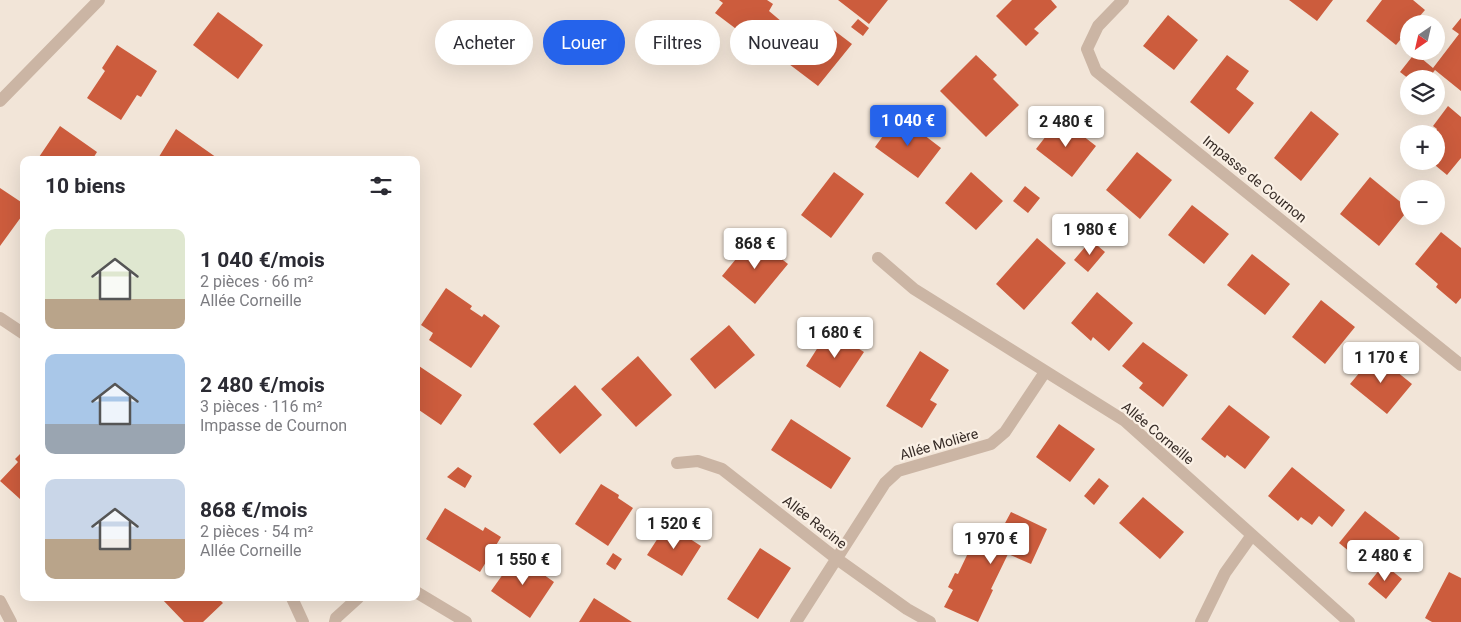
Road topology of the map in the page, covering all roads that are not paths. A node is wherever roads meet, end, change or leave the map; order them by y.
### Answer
1 (99, 0) edge
2 (1123, 0) edge
3 (0, 101) edge
4 (878, 258) dead end
5 (0, 318) edge
6 (20, 331) edge
7 (1461, 365) edge
8 (1045, 372) junction
9 (677, 463) dead end
10 (1252, 534) junction
11 (837, 558) junction
12 (420, 594) edge
13 (0, 601) edge
14 (293, 601) edge
15 (355, 601) edge
16 (12, 622) edge
17 (303, 622) edge
18 (335, 622) edge
19 (466, 622) edge
20 (796, 622) edge
21 (930, 622) edge
22 (1201, 622) edge
23 (1349, 622) edge

1 - 3 street
2 - 7 street, Impasse de Cournon
4 - 8 street, Allée Corneille
5 - 6 street
8 - 10 street, Allée Corneille
8 - 11 street, Allée Molière
9 - 11 street, Allée Racine
10 - 22 street
10 - 23 street, Allée Corneille
11 - 20 street, Allée Molière
11 - 21 street, Allée Racine
12 - 19 street
13 - 16 street
14 - 17 street
15 - 18 street

